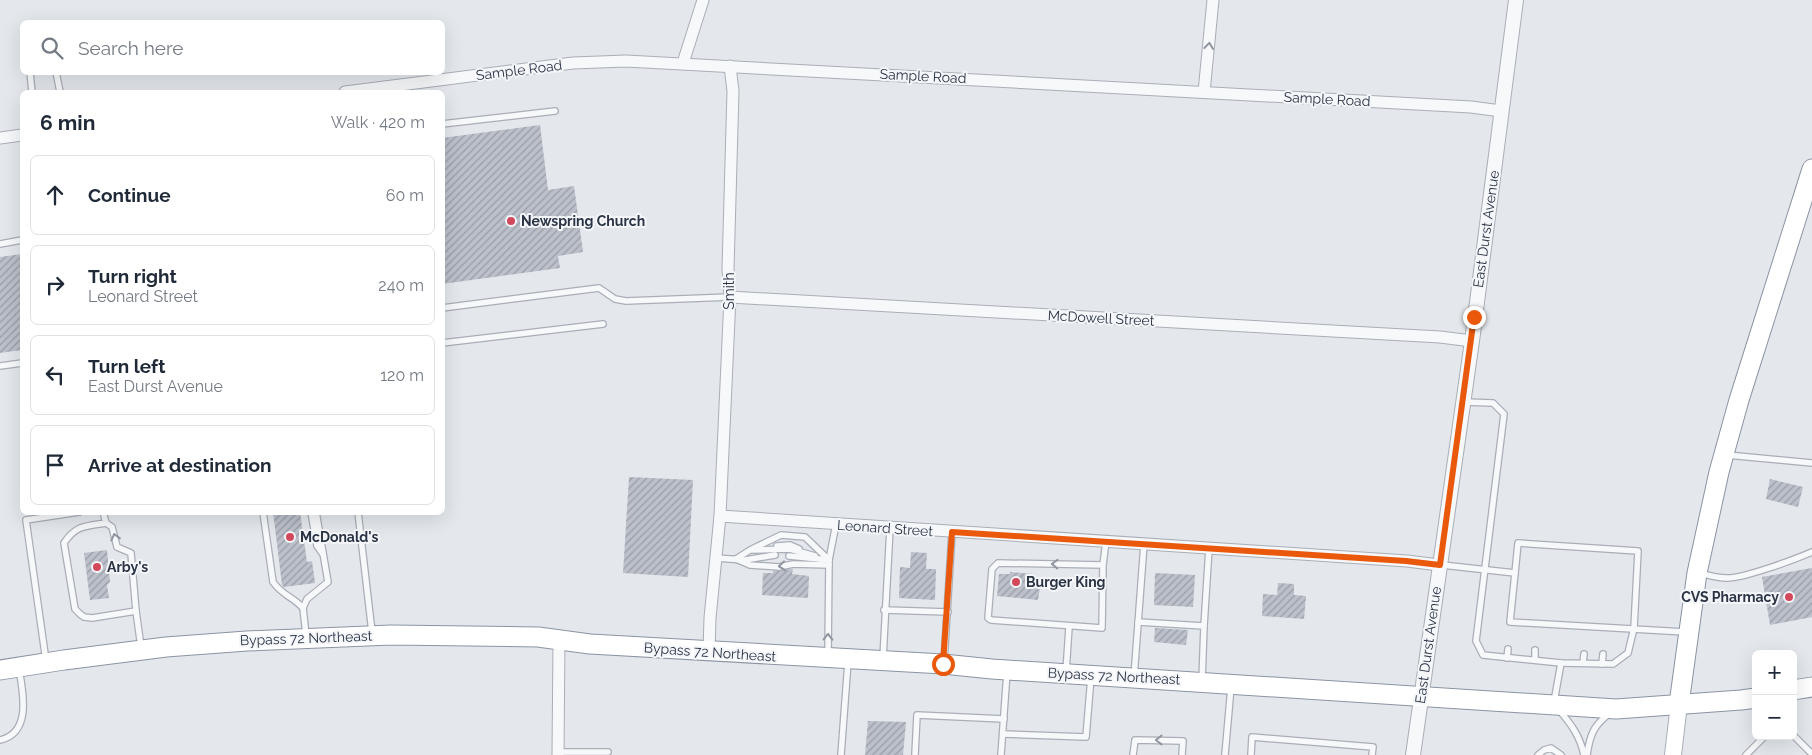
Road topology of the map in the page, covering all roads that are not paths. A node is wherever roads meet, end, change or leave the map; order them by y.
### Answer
1 (703, 0) edge
2 (1213, 0) edge
3 (1516, 0) edge
4 (683, 63) junction
5 (730, 66) junction
6 (30, 75) edge
7 (57, 75) edge
8 (32, 90) edge
9 (60, 90) edge
10 (361, 90) edge
11 (1204, 92) junction
12 (555, 111) dead end
13 (1502, 111) junction
14 (445, 124) edge
15 (20, 135) edge
16 (0, 138) edge
17 (1812, 168) edge
18 (20, 240) edge
19 (0, 244) edge
20 (730, 297) junction
21 (445, 308) edge
22 (604, 324) dead end
23 (1472, 341) junction
24 (445, 343) edge
25 (20, 363) edge
26 (0, 366) edge
27 (1462, 402) junction
28 (1724, 455) junction
29 (1812, 463) edge
30 (59, 515) edge
31 (104, 515) edge
32 (263, 515) edge
33 (312, 515) edge
34 (317, 515) edge
35 (358, 515) edge
36 (720, 516) junction
37 (106, 523) junction
38 (836, 524) junction
39 (890, 528) junction
40 (952, 532) junction
41 (1106, 541) junction
42 (1144, 544) junction
43 (1209, 548) junction
44 (750, 550) junction
45 (1812, 552) edge
46 (775, 555) dead end
47 (324, 556) junction
48 (789, 556) dead end
49 (716, 558) junction
50 (736, 559) junction
51 (829, 563) junction
52 (1103, 565) junction
53 (1440, 565) junction
54 (1484, 570) junction
55 (1515, 573) junction
56 (1698, 573) junction
57 (303, 608) junction
58 (884, 610) junction
59 (136, 611) junction
60 (948, 612) junction
61 (1138, 622) junction
62 (1510, 622) junction
63 (1537, 624) junction
64 (1204, 626) junction
65 (1586, 626) junction
66 (1069, 627) junction
67 (1603, 627) junction
68 (1634, 628) junction
69 (1509, 629) dead end
70 (1537, 631) dead end
71 (1689, 632) junction
72 (1585, 634) dead end
73 (1603, 635) dead end
74 (372, 636) junction
75 (306, 638) junction
76 (560, 640) junction
77 (1508, 649) dead end
78 (141, 650) junction
79 (1535, 650) dead end
80 (1522, 651) dead end
81 (709, 652) junction
82 (1584, 654) dead end
83 (1603, 654) dead end
84 (1507, 658) junction
85 (828, 659) junction
86 (1522, 659) junction
87 (848, 660) junction
88 (1535, 660) junction
89 (882, 661) junction
90 (1561, 662) junction
91 (46, 663) junction
92 (1583, 663) junction
93 (943, 664) junction
94 (1602, 664) junction
95 (19, 667) junction
96 (0, 670) edge
97 (1007, 670) junction
98 (1066, 674) junction
99 (1091, 675) junction
100 (1134, 678) junction
101 (1202, 682) junction
102 (1232, 683) junction
103 (1812, 687) edge
104 (1797, 689) edge
105 (1422, 696) junction
106 (1752, 699) edge
107 (1554, 704) junction
108 (1679, 704) junction
109 (1616, 709) junction
110 (1004, 719) junction
111 (1003, 734) junction
112 (1797, 739) edge
113 (0, 740) edge
114 (1761, 740) edge
115 (608, 752) dead end
116 (558, 754) edge
117 (1812, 754) edge
118 (841, 755) edge
119 (915, 755) edge
120 (1001, 755) edge
121 (1133, 755) edge
122 (1182, 755) edge
123 (1225, 755) edge
124 (1251, 755) edge
125 (1372, 755) edge
126 (1413, 755) edge
127 (1538, 755) edge
128 (1560, 755) edge
129 (1586, 755) edge
130 (1673, 755) edge
131 (1746, 755) edge

1 - 4 street
11 -> 2 street
3 - 13 street, East Durst Avenue
4 - 5 street, Sample Road
4 - 10 street, Sample Road
5 - 11 street, Sample Road
5 - 20 street, Smith
6 - 8 lane
7 - 9 lane
11 - 13 street, Sample Road
12 - 14 lane
13 - 23 street, East Durst Avenue
15 - 16 street
17 - 28 highway
18 - 19 lane
20 - 21 lane
20 - 23 street, McDowell Street
20 - 36 street, Smith
22 - 24 lane
23 - 27 street, East Durst Avenue
25 - 26 lane
27 - 53 street, East Durst Avenue
27 - 54 lane
28 - 29 lane
28 - 56 highway
30 - 91 lane
31 - 37 lane
32 - 57 lane
33 - 47 lane
34 - 47 lane
35 - 74 lane
36 - 38 street, Leonard Street
36 - 49 street, Smith
59 -> 37 lane
37 - 59 lane
38 - 39 street, Leonard Street
38 - 51 lane
39 - 40 street, Leonard Street
39 - 58 lane
40 - 41 street, Leonard Street
40 - 60 lane
41 - 42 street, Leonard Street
41 - 52 lane
42 - 43 street, Leonard Street
42 - 61 lane
43 - 53 street, Leonard Street
43 - 64 lane
44 - 50 lane
44 - 51 lane
44 - 51 lane
45 - 56 lane
46 - 50 lane
47 - 57 lane
48 - 51 lane
49 - 50 lane
49 - 81 street, Smith
51 -> 50 lane
85 -> 51 lane
52 - 66 lane
52 -> 66 lane
53 - 54 lane
53 - 105 street, East Durst Avenue
54 - 55 lane
54 - 84 lane
55 - 62 lane
55 - 68 lane
56 - 71 highway
57 - 75 lane
58 - 60 lane
58 - 89 lane
59 - 78 lane
60 - 93 lane
61 - 64 lane
61 - 100 lane
62 - 63 lane
62 - 69 lane
63 - 65 lane
63 - 70 lane
64 - 101 lane
65 - 67 lane
65 - 72 lane
66 - 98 lane
67 - 68 lane
67 - 73 lane
68 - 71 lane
68 - 94 lane
71 - 108 highway
74 - 75 highway, Bypass 72 Northeast
74 - 76 highway, Bypass 72 Northeast
75 - 78 highway, Bypass 72 Northeast
76 - 81 highway, Bypass 72 Northeast
76 - 116 street
77 - 84 lane
78 - 91 highway, Bypass 72 Northeast
79 - 88 lane
80 - 86 lane
81 - 85 highway, Bypass 72 Northeast
82 - 92 lane
83 - 94 lane
84 - 86 lane
85 - 87 highway, Bypass 72 Northeast
86 - 88 lane
87 - 89 highway, Bypass 72 Northeast
87 - 118 lane
88 - 90 lane
89 - 93 highway, Bypass 72 Northeast
90 - 92 lane
90 - 107 lane
91 - 95 highway, Bypass 72 Northeast
92 - 94 lane
93 - 97 highway, Bypass 72 Northeast
95 - 96 highway, Bypass 72 Northeast
95 - 113 lane
97 - 98 highway, Bypass 72 Northeast
97 - 110 lane
98 - 99 highway, Bypass 72 Northeast
99 - 100 highway, Bypass 72 Northeast
99 - 111 lane
100 - 101 highway, Bypass 72 Northeast
101 - 102 highway, Bypass 72 Northeast
102 - 105 highway, Bypass 72 Northeast
102 - 123 lane
103 - 104 highway
105 - 107 highway, Bypass 72 Northeast
105 - 126 street, East Durst Avenue
106 - 108 highway, Bypass 72 Northeast
107 - 109 highway, Bypass 72 Northeast
107 - 129 lane
108 - 109 highway, Bypass 72 Northeast
108 - 130 main road
109 - 129 lane
110 - 111 lane
110 - 119 lane
111 - 120 lane
112 - 117 lane
114 - 131 lane
115 - 116 lane
122 -> 121 lane
124 - 125 lane
127 - 128 lane

